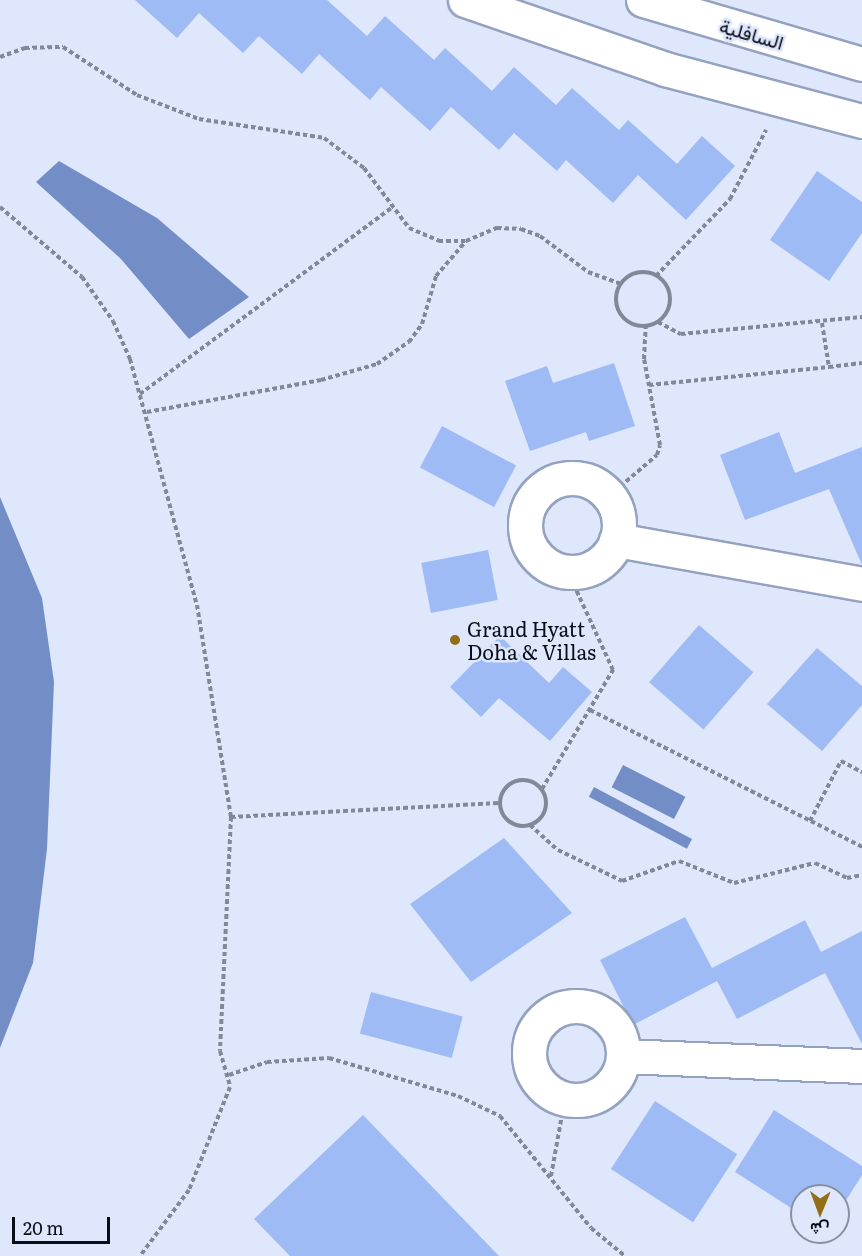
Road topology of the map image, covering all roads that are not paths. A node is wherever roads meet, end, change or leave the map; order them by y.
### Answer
1 (465, 0) edge
2 (643, 0) edge
3 (862, 64) edge
4 (862, 121) edge
5 (616, 540) junction
6 (862, 584) edge
7 (624, 1056) junction
8 (862, 1066) edge

1 - 4 street
2 - 3 street, السافلية
5 - 5 street
5 - 6 street
7 - 7 street
7 - 8 street

